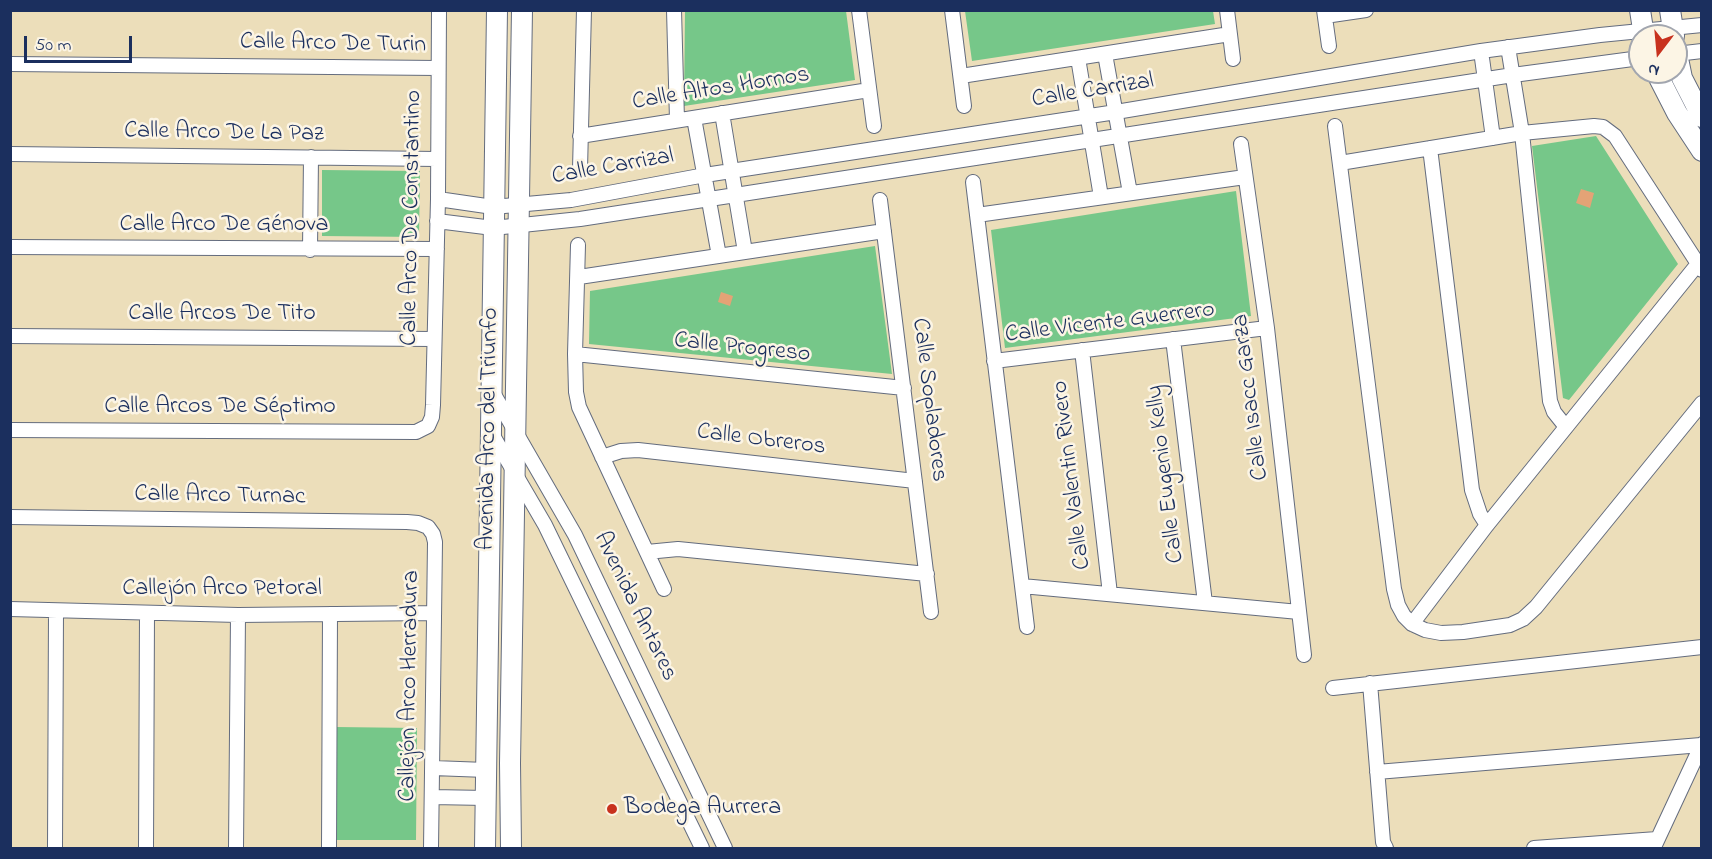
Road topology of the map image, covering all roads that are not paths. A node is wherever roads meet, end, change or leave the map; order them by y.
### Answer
1 (439, 10) edge
2 (497, 10) edge
3 (522, 10) edge
4 (584, 10) edge
5 (675, 10) edge
6 (859, 10) edge
7 (952, 10) edge
8 (1227, 10) edge
9 (1366, 10) edge
10 (1325, 13) edge
11 (1230, 34) junction
12 (1628, 35) edge
13 (1329, 46) dead end
14 (1508, 47) junction
15 (1481, 51) junction
16 (1105, 54) junction
17 (1078, 58) junction
18 (1233, 59) dead end
19 (1628, 60) edge
20 (10, 64) edge
21 (438, 69) junction
22 (1513, 75) junction
23 (961, 76) junction
24 (1485, 79) junction
25 (1662, 84) edge
26 (1685, 84) edge
27 (869, 90) junction
28 (964, 106) dead end
29 (1116, 112) junction
30 (722, 113) junction
31 (1088, 116) junction
32 (1701, 117) edge
33 (694, 118) junction
34 (677, 120) junction
35 (874, 126) dead end
36 (1335, 126) dead end
37 (1522, 133) junction
38 (1120, 134) junction
39 (580, 136) junction
40 (1493, 138) junction
41 (1092, 139) junction
42 (1241, 144) dead end
43 (1430, 148) junction
44 (1701, 151) edge
45 (10, 154) edge
46 (311, 157) junction
47 (437, 159) junction
48 (1340, 163) junction
49 (580, 169) dead end
50 (732, 171) junction
51 (705, 175) junction
52 (1245, 177) junction
53 (973, 182) dead end
54 (1130, 193) junction
55 (736, 195) junction
56 (1101, 197) junction
57 (438, 199) junction
58 (709, 199) junction
59 (880, 200) dead end
60 (493, 207) junction
61 (519, 215) junction
62 (977, 215) junction
63 (437, 221) junction
64 (493, 228) junction
65 (884, 231) junction
66 (578, 245) dead end
67 (10, 247) edge
68 (437, 249) junction
69 (310, 250) junction
70 (745, 252) junction
71 (719, 256) junction
72 (1699, 267) edge
73 (579, 277) junction
74 (1268, 328) junction
75 (10, 336) edge
76 (434, 339) junction
77 (1173, 339) junction
78 (1082, 350) junction
79 (575, 354) junction
80 (994, 361) junction
81 (904, 388) junction
82 (491, 390) junction
83 (1701, 403) edge
84 (428, 426) joint
85 (1566, 427) junction
86 (10, 430) edge
87 (515, 430) junction
88 (490, 432) junction
89 (602, 457) junction
90 (514, 470) junction
91 (915, 482) junction
92 (10, 517) edge
93 (1487, 525) junction
94 (428, 527) joint
95 (647, 552) junction
96 (927, 574) junction
97 (1022, 586) junction
98 (664, 589) dead end
99 (1110, 594) junction
100 (1205, 603) junction
101 (10, 609) edge
102 (57, 611) junction
103 (932, 612) dead end
104 (1299, 612) junction
105 (147, 613) junction
106 (433, 613) junction
107 (330, 614) junction
108 (238, 615) junction
109 (1412, 624) junction
110 (1027, 627) dead end
111 (1701, 647) edge
112 (1304, 655) dead end
113 (1370, 683) junction
114 (1333, 688) dead end
115 (1701, 745) edge
116 (433, 768) junction
117 (486, 770) junction
118 (1377, 772) junction
119 (432, 797) junction
120 (486, 798) junction
121 (1655, 844) edge
122 (55, 849) edge
123 (146, 849) edge
124 (236, 849) edge
125 (329, 849) edge
126 (432, 849) edge
127 (485, 849) edge
128 (511, 849) edge
129 (702, 849) edge
130 (725, 849) edge
131 (1386, 849) edge
132 (1534, 849) edge

1 - 21 street, Calle Arco De Constantino
2 - 60 street, Avenida Arco del Triunfo
3 - 61 street, Avenida Arco del Triunfo
4 - 39 street
5 - 34 street
6 - 27 street
7 - 23 street
8 - 11 street
9 - 10 street
10 - 13 street
11 - 16 street
11 - 18 street
12 - 14 street, Calle Carrizal
14 - 15 street, Calle Carrizal
14 - 22 street
15 - 24 street
15 - 29 street, Calle Carrizal
16 - 17 street
16 - 29 street
17 - 23 street
17 - 31 street
19 - 22 street, Calle Carrizal
20 - 21 street, Calle Arco De Turin
21 - 47 street, Calle Arco De Constantino
22 - 24 street, Calle Carrizal
22 - 37 street
23 - 28 street
24 - 38 street, Calle Carrizal
24 - 40 street
25 - 44 street
26 - 32 street
27 - 30 street, Calle Altos Hornos
27 - 35 street
29 - 31 street, Calle Carrizal
29 - 38 street
30 - 33 street, Calle Altos Hornos
30 - 50 street
31 - 41 street
31 - 50 street, Calle Carrizal
33 - 34 street, Calle Altos Hornos
33 - 51 street
34 - 39 street, Calle Altos Hornos
36 - 48 street
37 - 40 street
37 - 72 street
37 - 85 street
38 - 41 street, Calle Carrizal
38 - 54 street
39 - 49 street
40 - 43 street
41 - 55 street, Calle Carrizal
41 - 56 street
42 - 52 street, Calle Isacc Garza
43 - 48 street
43 - 93 street
45 - 46 street, Calle Arco De La Paz
46 - 47 street, Calle Arco De La Paz
46 - 69 street
47 - 57 street, Calle Arco De Constantino
48 - 109 street
50 - 51 street, Calle Carrizal
50 - 55 street
51 - 58 street
51 - 61 street, Calle Carrizal
52 - 54 street
52 - 74 street, Calle Isacc Garza
53 - 62 street
54 - 56 street
55 - 58 street, Calle Carrizal
55 - 70 street
56 - 62 street
57 - 60 street, Calle Carrizal
57 - 63 street, Calle Arco De Constantino
58 - 61 street, Calle Carrizal
58 - 71 street
59 - 65 street, Calle Sopladores
60 - 61 street, Calle Carrizal
60 - 64 street, Avenida Arco del Triunfo
61 - 64 street, Calle Carrizal
61 - 87 street, Avenida Arco del Triunfo
62 - 80 street
63 - 64 street, Calle Carrizal
63 - 68 street, Calle Arco De Constantino
64 - 82 street, Avenida Arco del Triunfo
65 - 70 street
65 - 81 street, Calle Sopladores
66 - 73 street
67 - 69 street, Calle Arco De Génova
68 - 69 street, Calle Arco De Génova
68 - 76 street, Calle Arco De Constantino
70 - 71 street
71 - 73 street
72 - 85 street
73 - 79 street
74 - 77 street, Calle Vicente Guerrero
74 - 104 street, Calle Isacc Garza
75 - 76 street, Calle Arcos De Tito
76 - 84 street, Calle Arco De Constantino
77 - 78 street, Calle Vicente Guerrero
77 - 100 street, Calle Eugenio Kelly
78 - 80 street, Calle Vicente Guerrero
78 - 99 street, Calle Valentin Rivero
79 - 81 street, Calle Progreso
79 - 89 street
80 - 97 street
81 - 91 street, Calle Sopladores
82 - 87 street, Avenida Antares
82 - 88 street, Avenida Arco del Triunfo
83 - 109 street
84 - 86 street, Calle Arcos De Séptimo
85 - 93 street
87 - 90 street, Avenida Arco del Triunfo
87 - 130 street, Avenida Antares
88 - 90 street, Avenida Antares
88 - 117 street, Avenida Arco del Triunfo
89 - 91 street, Calle Obreros
89 - 95 street
90 - 128 street, Avenida Arco del Triunfo
90 - 129 street, Avenida Antares
91 - 96 street, Calle Sopladores
92 - 94 street, Calle Arco Turnac
93 - 109 street
94 - 106 street, Callejón Arco Herradura
95 - 96 street
95 - 98 street
96 - 103 street, Calle Sopladores
97 - 99 street
97 - 110 street
99 - 100 street
100 - 104 street
101 - 102 street, Callejón Arco Petoral
102 - 105 street, Callejón Arco Petoral
102 - 122 street
104 - 112 street, Calle Isacc Garza
105 - 108 street, Callejón Arco Petoral
105 - 123 street
106 - 107 street, Callejón Arco Petoral
106 - 116 street, Callejón Arco Herradura
107 - 108 street, Callejón Arco Petoral
107 - 125 street
108 - 124 street
111 - 113 street
113 - 114 street
113 - 118 street
115 - 118 street
115 - 121 street
116 - 117 street
116 - 119 street, Callejón Arco Herradura
117 - 120 street, Avenida Arco del Triunfo
118 - 131 street
119 - 120 street
119 - 126 street, Callejón Arco Herradura
120 - 127 street, Avenida Arco del Triunfo
121 - 132 street

